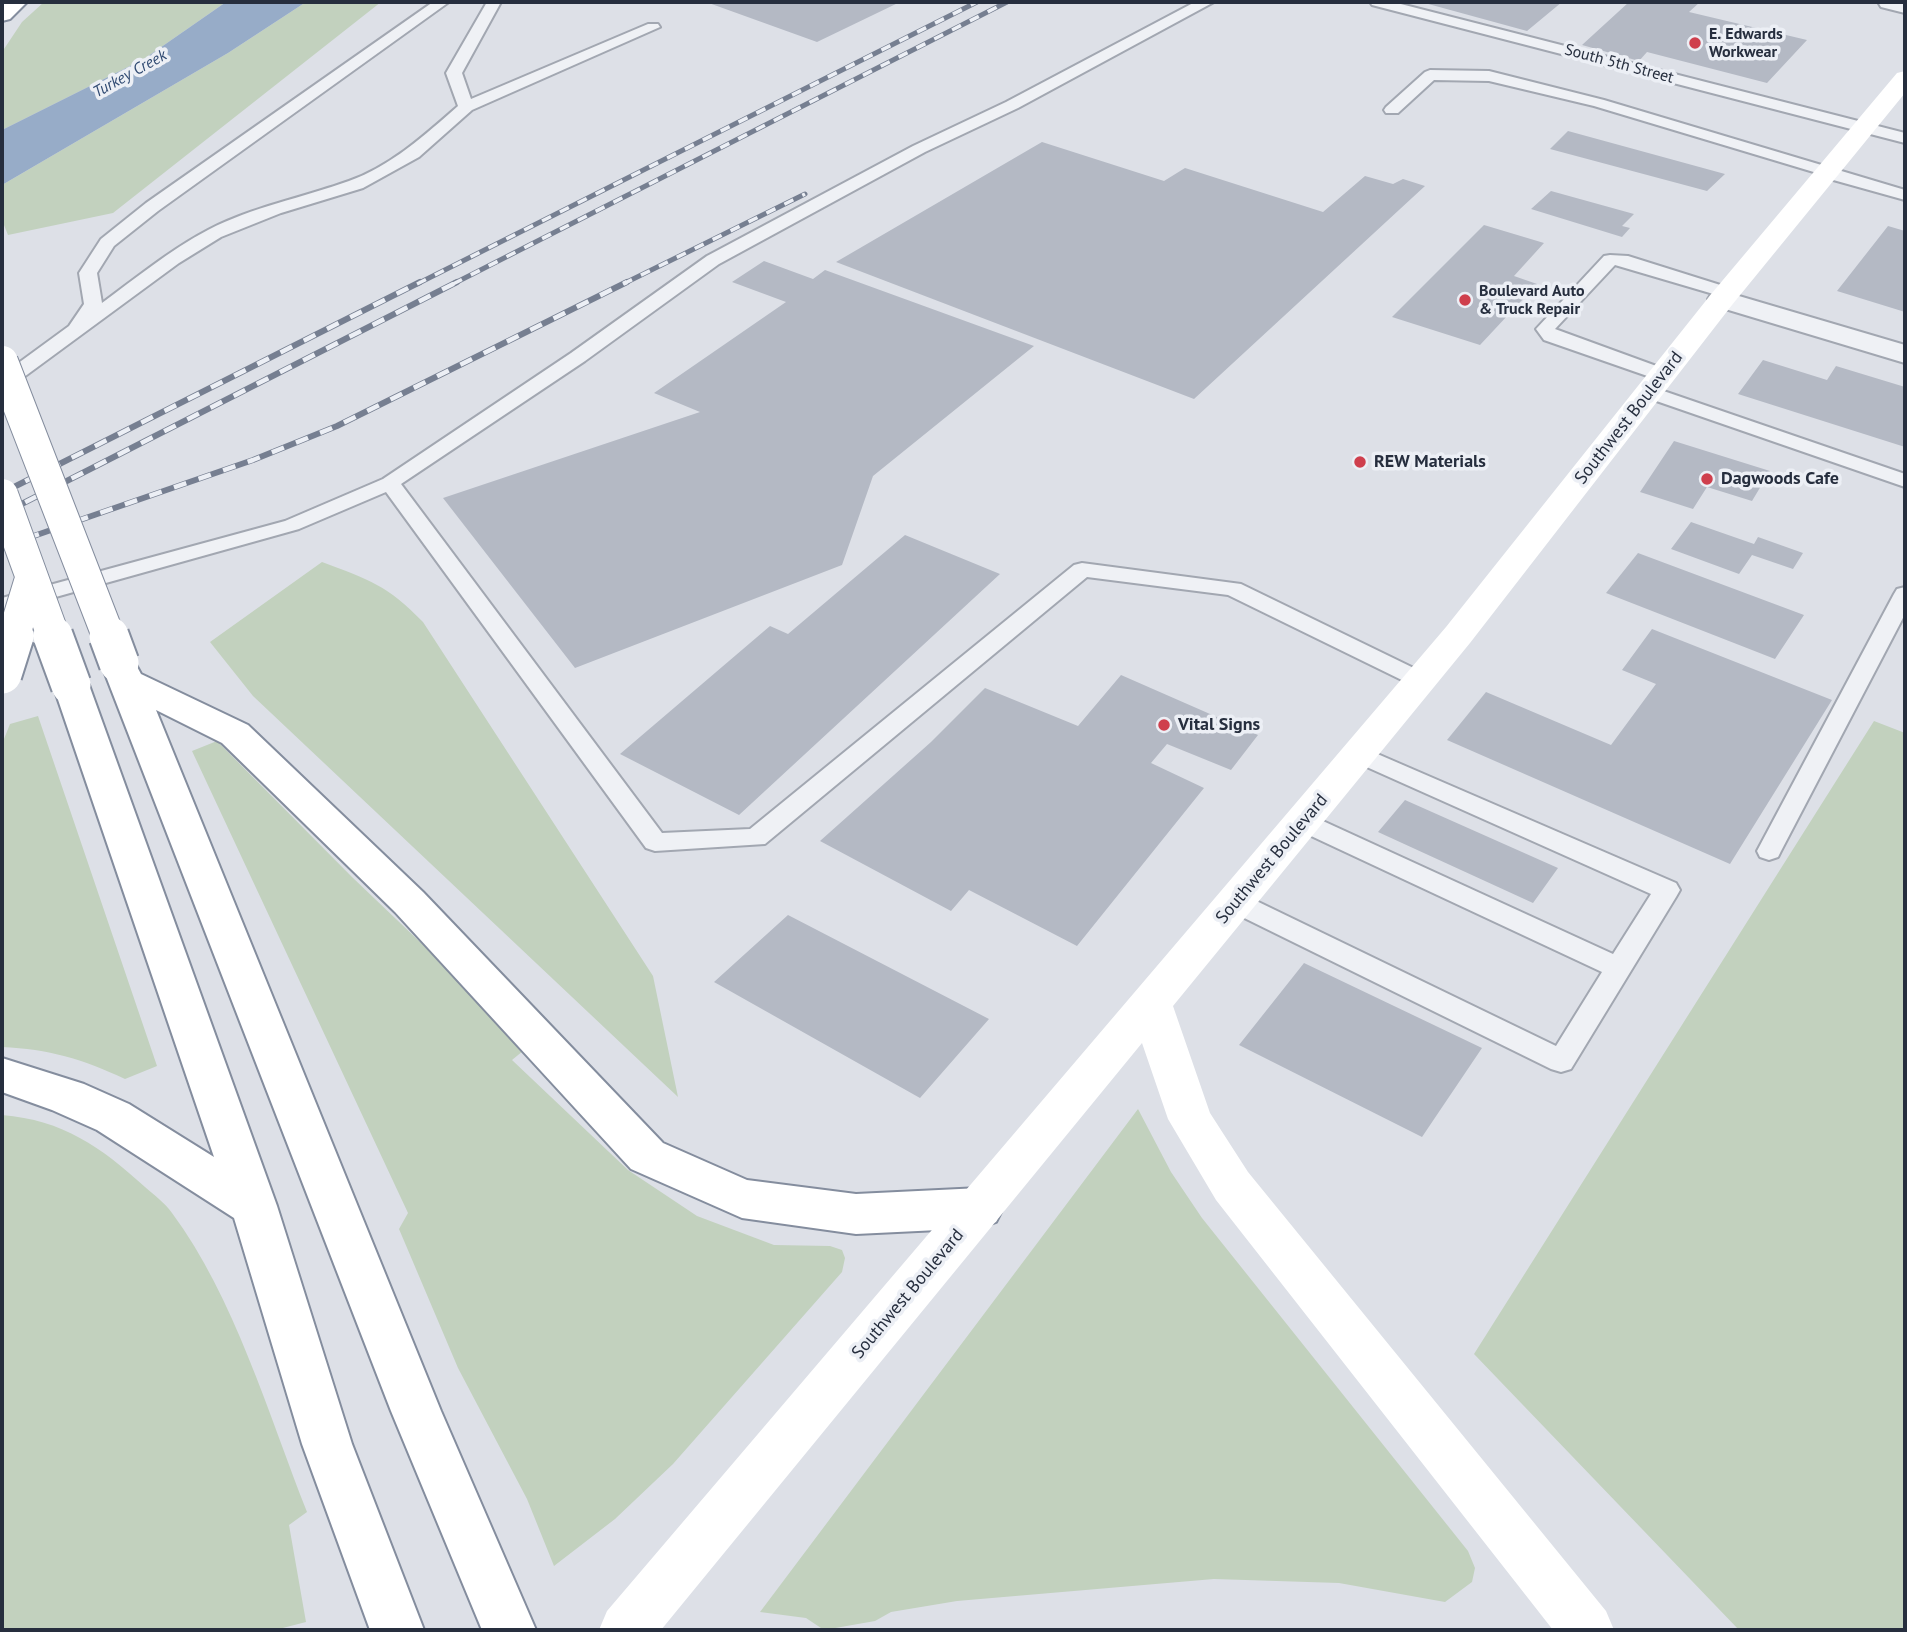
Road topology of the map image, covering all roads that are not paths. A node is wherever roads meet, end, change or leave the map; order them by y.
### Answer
1 (16, 2) edge
2 (442, 2) edge
3 (494, 2) edge
4 (1208, 2) edge
5 (1377, 2) edge
6 (1889, 2) edge
7 (1905, 6) edge
8 (2, 14) edge
9 (653, 27) dead end
10 (1905, 78) edge
11 (466, 107) junction
12 (1392, 110) dead end
13 (1862, 127) junction
14 (1905, 138) edge
15 (1826, 171) junction
16 (1905, 195) edge
17 (1725, 296) junction
18 (66, 339) junction
19 (1905, 354) edge
20 (2, 362) edge
21 (1656, 383) junction
22 (2, 384) edge
23 (1905, 481) edge
24 (390, 483) junction
25 (2, 495) edge
26 (31, 579) junction
27 (1905, 594) edge
28 (2, 606) edge
29 (123, 672) junction
30 (2, 674) edge
31 (1420, 680) junction
32 (1359, 754) junction
33 (1303, 822) junction
34 (1769, 851) dead end
35 (1236, 902) junction
36 (1618, 968) junction
37 (1151, 1005) junction
38 (2, 1075) edge
39 (254, 1206) junction
40 (980, 1208) junction
41 (397, 1630) edge
42 (509, 1630) edge
43 (626, 1630) edge
44 (1587, 1630) edge

1 - 8 main road
2 - 18 lane
3 - 11 lane
4 - 24 lane
5 - 13 lane, South 5th Street
6 - 7 street
9 - 11 lane
10 - 13 main road, Southwest Boulevard
11 - 18 lane
12 - 15 lane
13 - 14 lane, South 5th Street
13 - 15 main road, Southwest Boulevard
15 - 16 lane
15 - 17 main road, Southwest Boulevard
17 - 19 street
17 - 21 main road, Southwest Boulevard
17 - 21 lane
18 - 22 lane
20 - 29 main road, bridge
21 - 23 lane
21 - 31 main road, Southwest Boulevard
24 - 28 lane
24 - 31 lane
25 - 26 main road, bridge
26 - 30 main road, bridge
26 - 39 main road, bridge
27 - 34 lane
29 - 40 main road
29 - 42 main road
31 - 32 main road, Southwest Boulevard
32 - 33 main road, Southwest Boulevard
32 - 36 lane
33 - 35 main road, Southwest Boulevard
33 - 36 lane
35 - 36 lane
35 - 37 main road, Southwest Boulevard
37 - 40 main road, Southwest Boulevard
37 - 44 main road
38 - 39 main road
39 - 41 main road
40 - 43 main road, Southwest Boulevard

